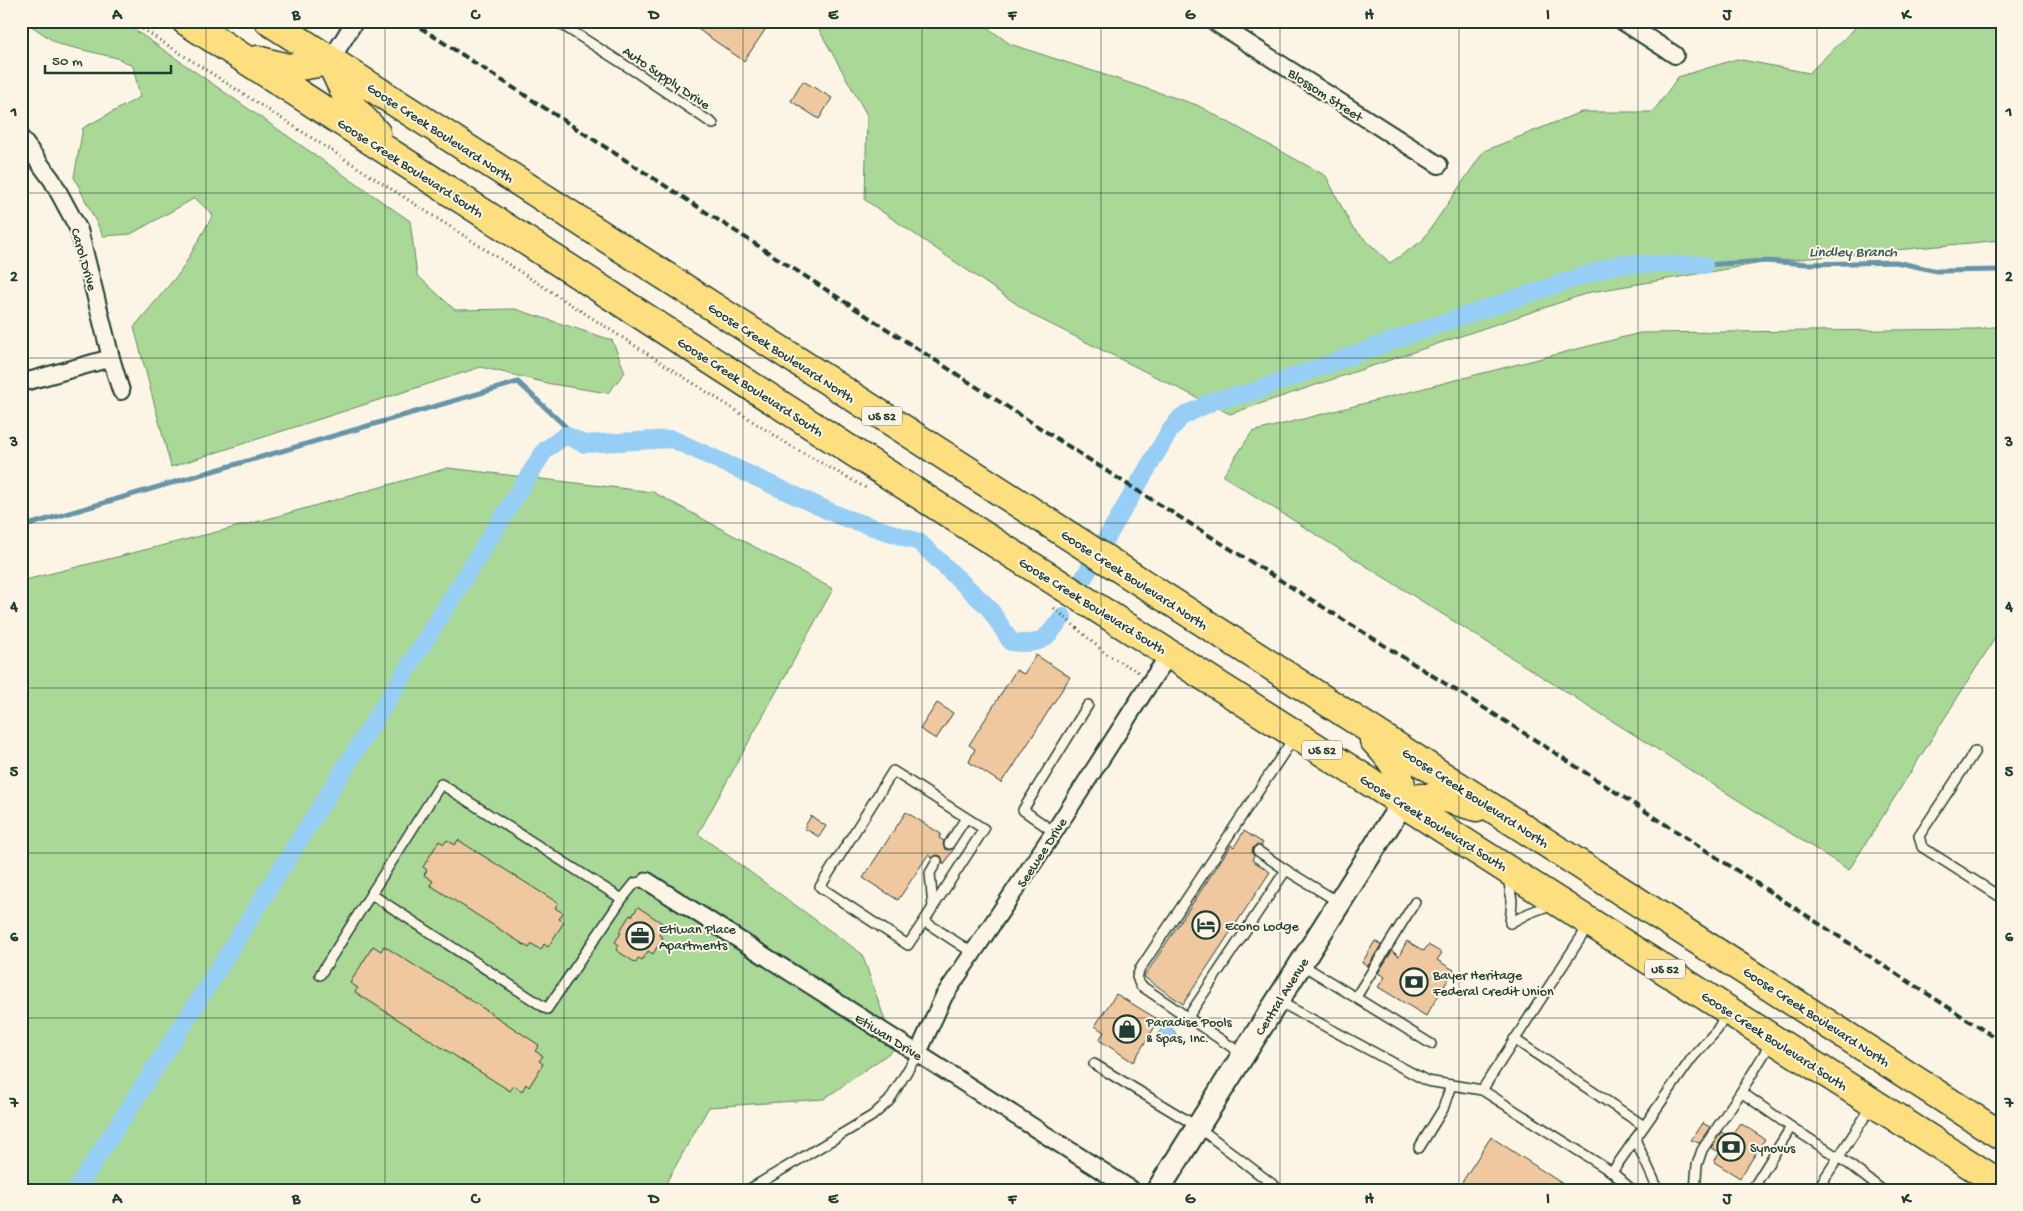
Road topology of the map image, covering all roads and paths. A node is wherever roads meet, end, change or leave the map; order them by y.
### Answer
1 (130, 21) edge
2 (186, 21) edge
3 (269, 21) edge
4 (355, 21) edge
5 (556, 21) edge
6 (1213, 21) edge
7 (1622, 21) edge
8 (221, 44) junction
9 (1674, 55) dead end
10 (330, 61) junction
11 (713, 124) dead end
12 (21, 138) edge
13 (402, 161) junction
14 (1439, 165) dead end
15 (111, 358) junction
16 (21, 383) edge
17 (121, 391) dead end
18 (866, 488) dead end
19 (1050, 605) dead end
20 (1170, 654) junction
21 (1152, 678) junction
22 (1088, 705) dead end
23 (1352, 717) junction
24 (1296, 734) junction
25 (1974, 751) dead end
26 (1403, 802) junction
27 (1496, 810) junction
28 (966, 818) junction
29 (1054, 832) junction
30 (1230, 834) junction
31 (1239, 840) dead end
32 (949, 844) dead end
33 (1258, 852) dead end
34 (937, 861) dead end
35 (1506, 868) junction
36 (1286, 870) junction
37 (647, 881) joint
38 (372, 894) junction
39 (2002, 898) edge
40 (622, 899) junction
41 (1414, 902) dead end
42 (1560, 902) junction
43 (1340, 903) junction
44 (933, 907) junction
45 (924, 920) junction
46 (1591, 922) junction
47 (974, 953) junction
48 (1301, 963) junction
49 (320, 975) dead end
50 (1356, 997) junction
51 (1278, 1000) junction
52 (1729, 1010) junction
53 (1188, 1017) junction
54 (1514, 1039) junction
55 (1773, 1039) junction
56 (1431, 1044) dead end
57 (918, 1053) junction
58 (1243, 1055) junction
59 (1094, 1064) dead end
60 (1451, 1085) junction
61 (1482, 1090) junction
62 (1741, 1092) junction
63 (1874, 1103) junction
64 (1644, 1126) junction
65 (1198, 1127) junction
66 (1791, 1127) junction
67 (2002, 1136) edge
68 (1635, 1139) junction
69 (1419, 1148) dead end
70 (1838, 1157) junction
71 (1612, 1172) junction
72 (1998, 1186) edge
73 (1881, 1189) edge
74 (748, 1190) edge
75 (1132, 1190) edge
76 (1158, 1190) edge
77 (1280, 1190) edge
78 (1632, 1190) edge
79 (1660, 1190) edge
80 (1695, 1190) edge
81 (1752, 1190) edge
82 (1817, 1190) edge

1 - 18 path
2 - 8 highway, Goose Creek Boulevard South / US 52
3 - 10 highway, Goose Creek Boulevard North / US 52
4 - 10 street
5 - 11 lane, Auto Supply Drive
6 - 14 street, Blossom Street
7 - 9 street
8 - 10 highway
8 - 13 highway, Goose Creek Boulevard South / US 52
10 - 13 highway
10 - 23 highway, Goose Creek Boulevard North / US 52
12 - 15 street, Carol Drive
13 - 20 highway, Goose Creek Boulevard South / US 52
15 - 16 street
15 - 17 street, Carol Drive
19 - 21 path
20 - 21 street, Seewee Drive
20 - 24 highway, Goose Creek Boulevard South / US 52
21 - 29 street, Seewee Drive
22 - 29 lane
23 - 26 highway
23 - 27 highway, Goose Creek Boulevard North / US 52
24 - 26 highway, Goose Creek Boulevard South / US 52
24 - 30 lane
25 - 39 lane
26 - 27 highway
26 - 35 highway, Goose Creek Boulevard South / US 52
26 - 43 street, Central Avenue
27 - 67 highway, Goose Creek Boulevard North / US 52
28 - 32 lane
28 - 44 lane
28 - 45 lane
29 - 47 street, Seewee Drive
30 - 31 lane
30 - 53 lane
33 - 36 lane
34 - 44 lane
35 - 42 highway, Goose Creek Boulevard South / US 52
35 - 42 lane
36 - 43 lane
36 - 53 lane
37 - 40 lane
37 - 57 street, Etiwan Drive
38 - 40 lane
38 - 40 lane
38 - 49 lane
41 - 50 lane
42 - 46 highway, Goose Creek Boulevard South / US 52
43 - 48 street, Central Avenue
44 - 45 lane
45 - 47 lane
46 - 52 highway, Goose Creek Boulevard South / US 52
46 - 54 lane
47 - 57 street, Seewee Drive
48 - 50 lane
48 - 51 street, Central Avenue
50 - 56 lane
51 - 58 street, Central Avenue
51 - 60 lane
52 - 55 highway, Goose Creek Boulevard South / US 52
52 - 64 lane
53 - 58 lane
54 - 61 lane
54 - 64 lane
55 - 62 lane
55 - 63 highway, Goose Creek Boulevard South / US 52
57 - 74 lane
57 - 75 street, Etiwan Drive
58 - 65 street, Central Avenue
59 - 65 lane
60 - 61 lane
60 - 69 lane
61 - 71 lane
62 - 66 lane
62 - 80 lane
63 - 70 lane
63 - 72 highway, Goose Creek Boulevard South / US 52
64 - 68 lane
65 - 76 street, Central Avenue
65 - 77 lane
66 - 70 lane
66 - 81 lane
68 - 71 lane
68 - 79 lane
70 - 73 lane
70 - 82 lane
71 - 78 lane

